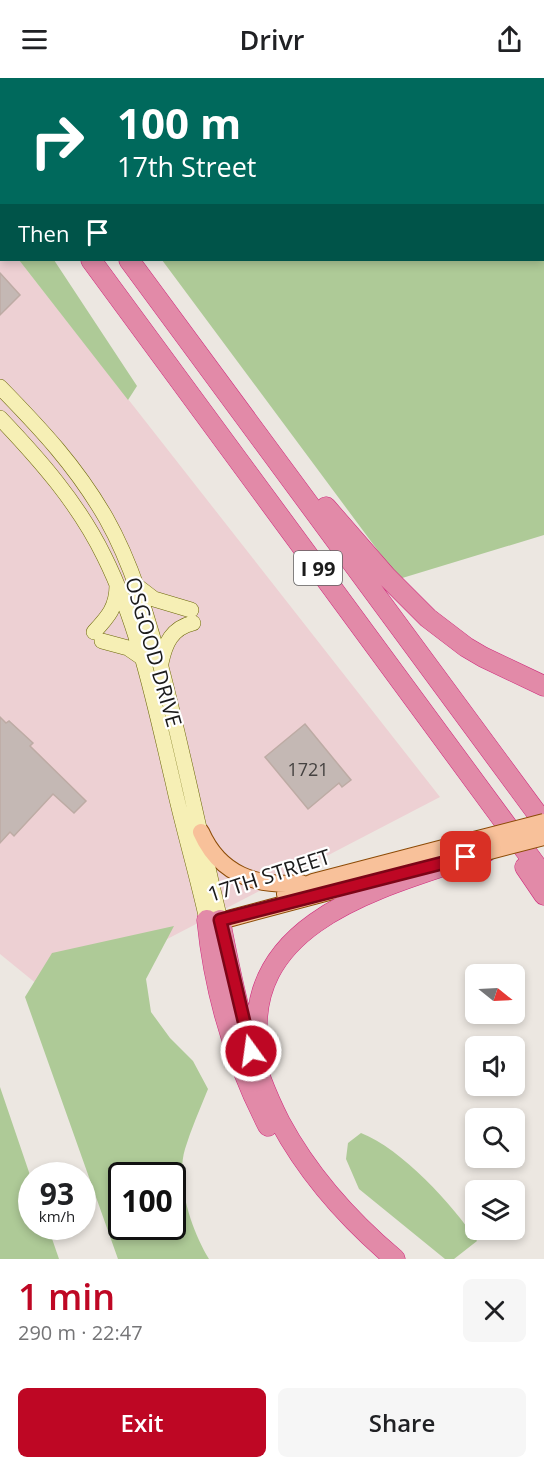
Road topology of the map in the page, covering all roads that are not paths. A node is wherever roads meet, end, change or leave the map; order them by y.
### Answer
1 (92, 261) edge
2 (130, 261) edge
3 (0, 387) edge
4 (0, 418) edge
5 (117, 582) junction
6 (136, 585) junction
7 (141, 657) junction
8 (160, 666) junction
9 (544, 684) edge
10 (458, 760) junction
11 (544, 823) edge
12 (201, 831) junction
13 (544, 837) edge
14 (480, 846) junction
15 (544, 876) edge
16 (314, 882) junction
17 (544, 895) edge
18 (215, 917) junction
19 (264, 1083) junction
20 (374, 1259) edge
21 (395, 1259) edge

1 - 10 highway, I 99
2 - 9 highway
2 - 11 highway, I 99
3 - 6 main road, OSGOOD DRIVE
4 - 5 main road, OSGOOD DRIVE
5 - 7 main road, OSGOOD DRIVE
5 - 7 main road
6 - 8 main road, OSGOOD DRIVE
6 - 8 main road
7 - 18 main road, OSGOOD DRIVE
8 - 12 main road, OSGOOD DRIVE
10 - 15 highway, I 99
10 - 17 highway
11 - 14 main road, 17TH STREET, bridge
12 - 16 main road
12 - 18 main road, OSGOOD DRIVE
13 - 14 main road, 17TH STREET, bridge
14 - 16 main road, 17TH STREET
14 - 18 main road, 17TH STREET
14 - 19 highway
16 - 18 main road, 17TH STREET
18 - 19 highway
18 - 20 highway
19 - 21 highway

